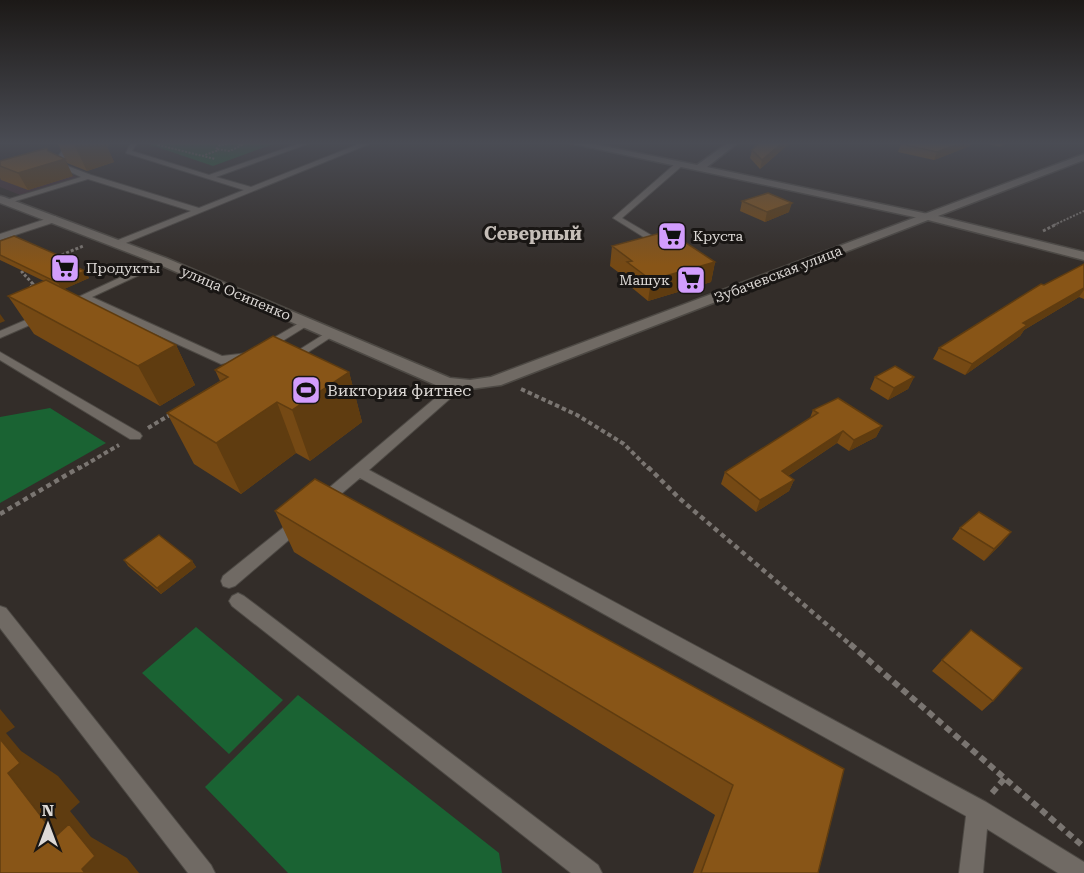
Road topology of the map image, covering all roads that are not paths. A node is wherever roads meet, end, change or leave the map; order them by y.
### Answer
1 (68, 183) edge
2 (107, 183) edge
3 (228, 183) edge
4 (269, 183) edge
5 (658, 183) edge
6 (768, 183) edge
7 (1017, 183) edge
8 (251, 190) junction
9 (4, 201) edge
10 (197, 210) junction
11 (928, 217) junction
12 (55, 219) junction
13 (0, 237) edge
14 (658, 243) edge
15 (116, 244) junction
16 (1084, 256) edge
17 (162, 261) junction
18 (52, 311) edge
19 (305, 324) junction
20 (0, 334) edge
21 (329, 334) junction
22 (0, 355) edge
23 (280, 366) edge
24 (464, 386) junction
25 (135, 436) road end
26 (359, 471) junction
27 (229, 581) dead end
28 (238, 601) dead end
29 (0, 614) edge
30 (978, 810) junction
31 (203, 873) edge
32 (590, 873) edge
33 (971, 873) edge
34 (1080, 873) edge

1 - 9 lane
2 - 10 lane
3 - 8 lane
4 - 8 lane
5 - 14 lane
6 - 11 street
7 - 11 street, Зубачевская улица
8 - 10 lane
9 - 12 street, улица Осипенко
10 - 15 lane
11 - 16 street
11 - 24 street, Зубачевская улица
12 - 13 lane
12 - 15 street, улица Осипенко
15 - 17 street, улица Осипенко
17 - 19 street, улица Осипенко
17 - 19 lane
18 - 20 lane
19 - 21 street, улица Осипенко
21 - 23 lane
21 - 24 street, улица Осипенко
22 - 25 lane
24 - 26 lane
26 - 27 lane
26 - 30 lane
28 - 32 lane
29 - 31 lane
30 - 33 lane
30 - 34 lane

